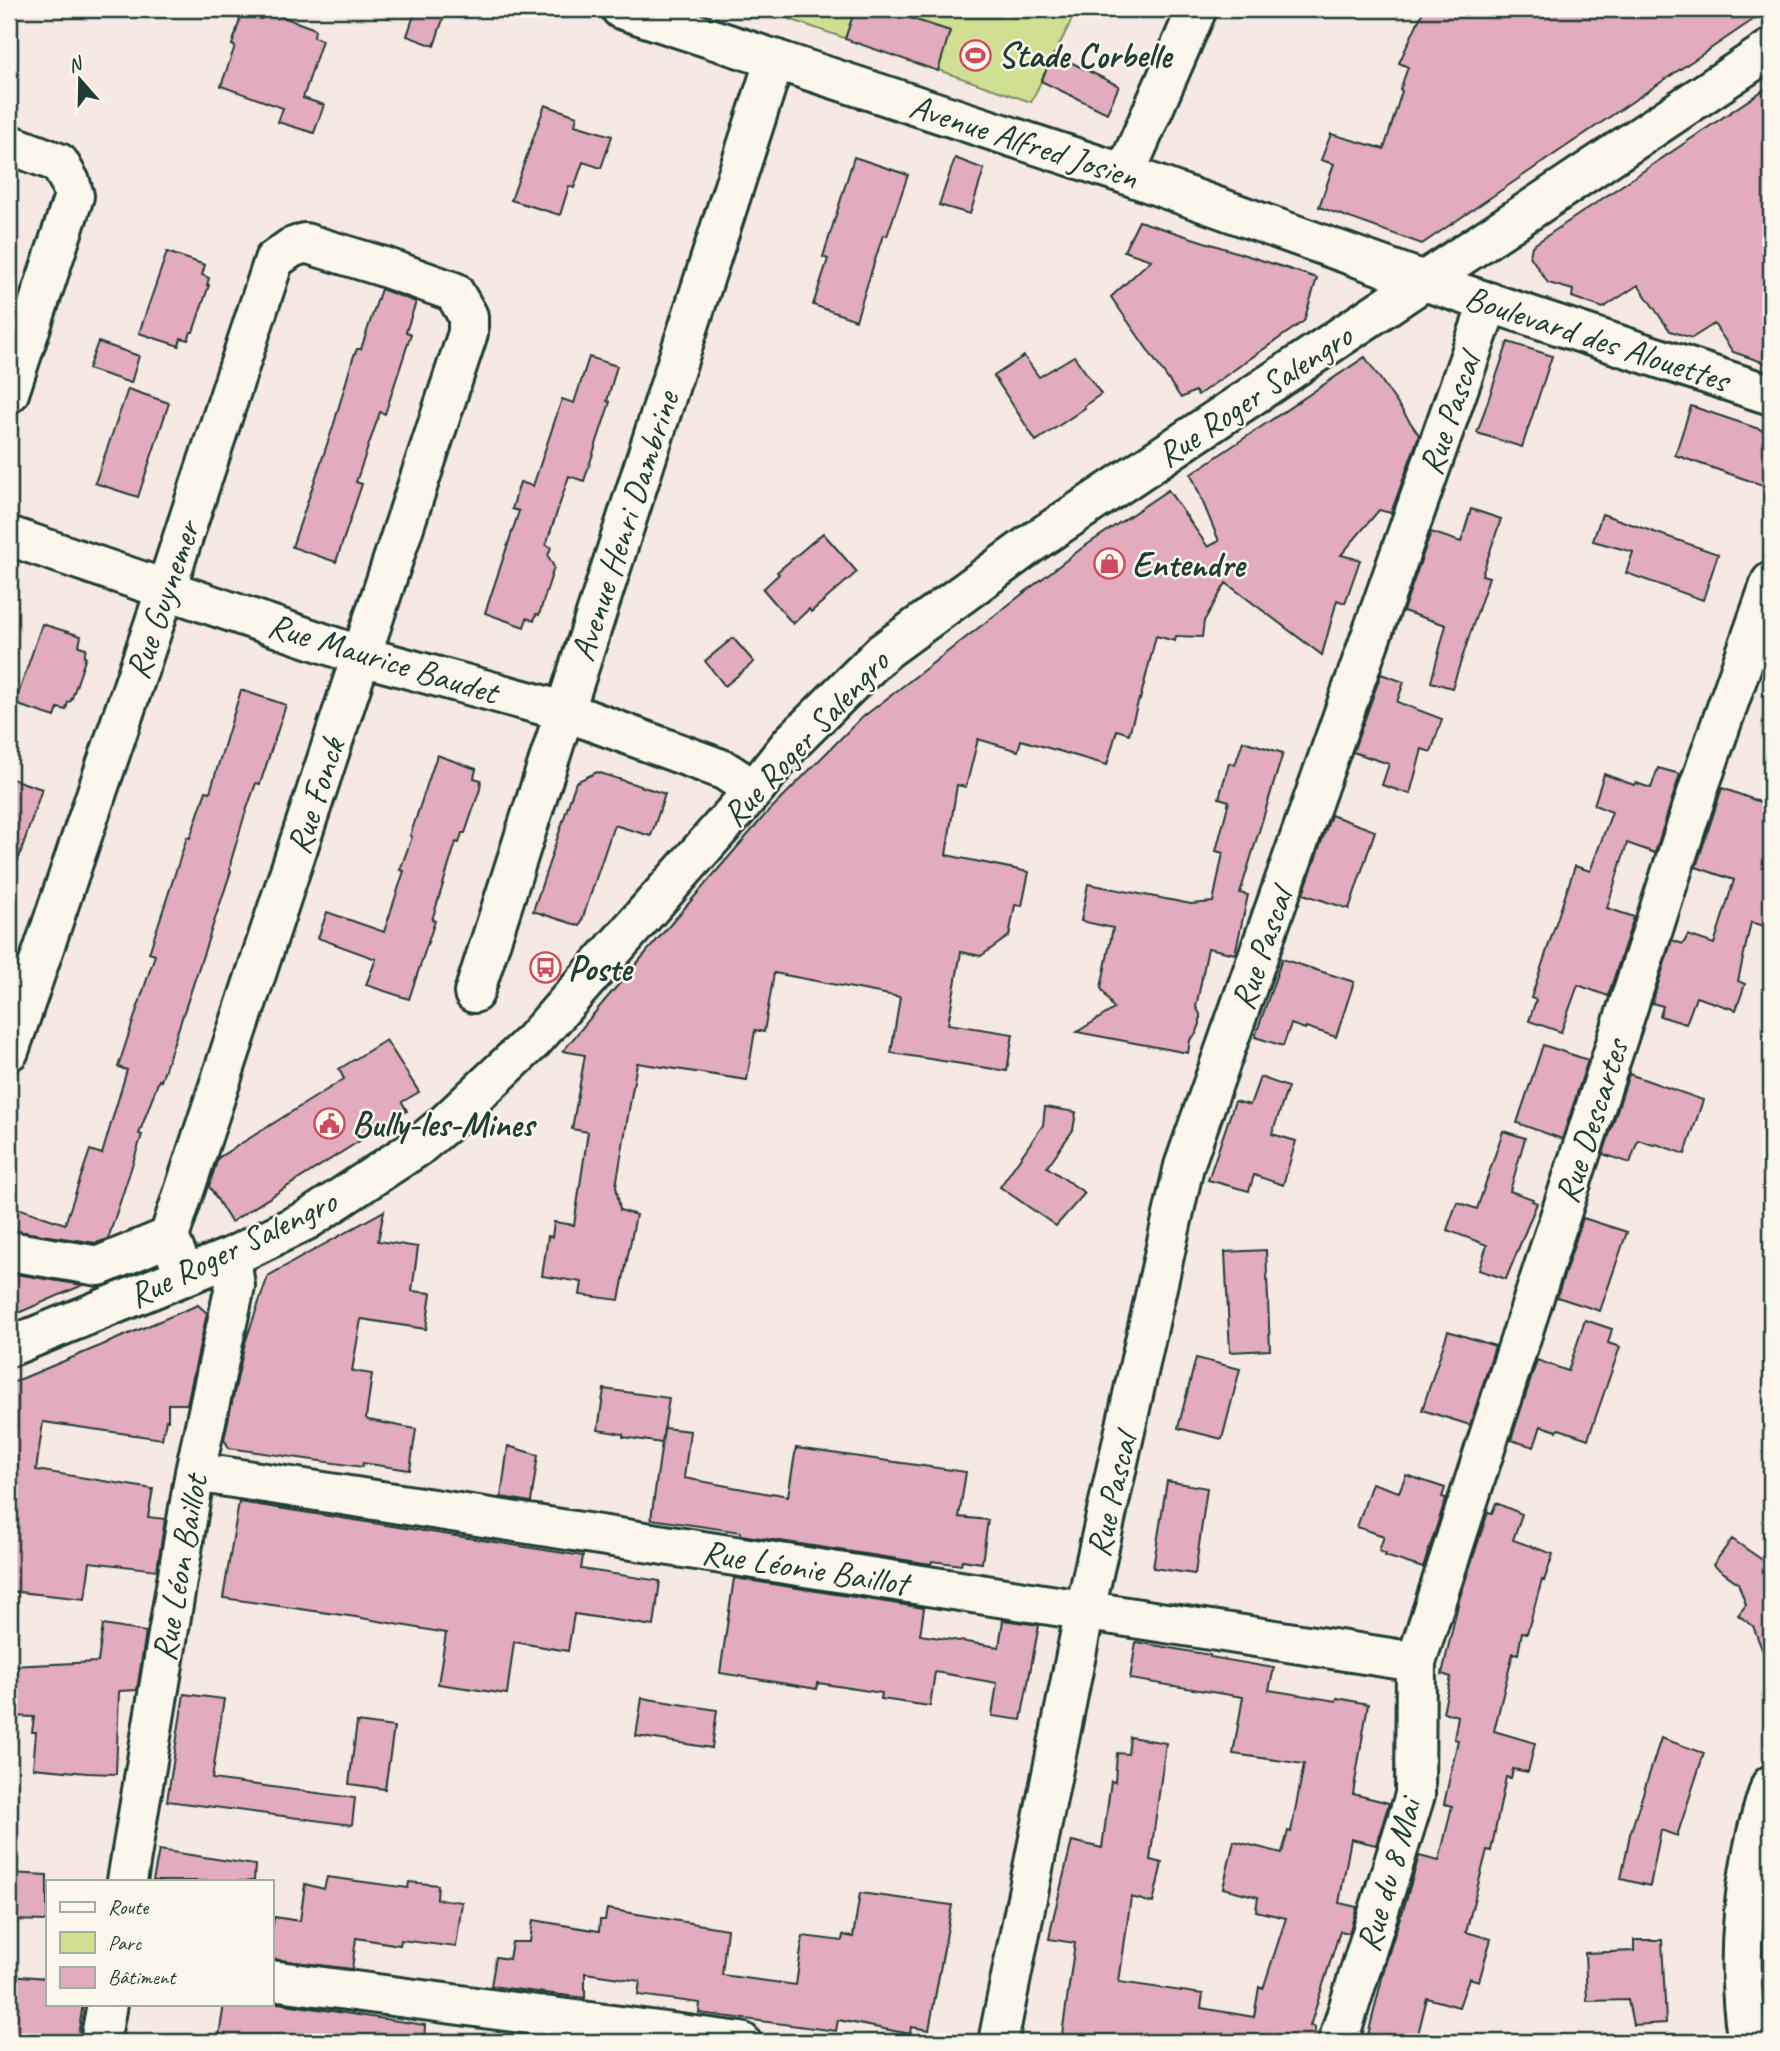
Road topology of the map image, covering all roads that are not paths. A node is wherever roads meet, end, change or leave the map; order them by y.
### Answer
1 (621, 9) edge
2 (1197, 9) edge
3 (1771, 49) edge
4 (775, 59) junction
5 (9, 145) edge
6 (1125, 174) junction
7 (1424, 281) junction
8 (1489, 302) junction
9 (468, 316) joint
10 (9, 393) edge
11 (1771, 395) edge
12 (9, 536) edge
13 (1771, 582) edge
14 (166, 589) junction
15 (361, 656) junction
16 (565, 711) junction
17 (754, 790) junction
18 (474, 993) dead end
19 (9, 1051) edge
20 (169, 1237) junction
21 (9, 1251) edge
22 (231, 1256) junction
23 (186, 1275) junction
24 (9, 1347) edge
25 (195, 1472) junction
26 (1085, 1610) junction
27 (1416, 1662) junction
28 (1771, 1785) edge
29 (127, 1880) edge
30 (273, 1980) edge
31 (107, 2006) edge
32 (100, 2042) edge
33 (741, 2042) edge
34 (998, 2042) edge
35 (1338, 2042) edge
36 (1748, 2042) edge

1 - 4 street, Avenue Alfred Josien
2 - 6 street
3 - 7 street, Rue Roger Salengro
4 - 6 street, Avenue Alfred Josien
4 - 16 street, Avenue Henri Dambrine
5 - 10 street
6 - 7 street, Avenue Alfred Josien
7 - 8 street, Boulevard des Alouettes
7 - 17 street, Rue Roger Salengro
8 - 11 street, Boulevard des Alouettes
8 - 26 street, Rue Pascal
9 - 14 street, Rue Guynemer
9 - 15 street, Rue Fonck
12 - 14 street, Rue Maurice Baudet
13 - 27 street, Rue Descartes
14 - 15 street, Rue Maurice Baudet
14 - 19 street, Rue Guynemer
15 - 16 street, Rue Maurice Baudet
15 - 20 street, Rue Fonck
16 - 17 street, Rue Maurice Baudet
16 - 18 street, Avenue Henri Dambrine
17 - 22 street, Rue Roger Salengro
20 - 21 street
20 - 23 street
22 - 23 street, Rue Roger Salengro
22 - 25 street, Rue Léon Baillot
23 - 24 street, Rue Roger Salengro
25 - 26 street, Rue Léonie Baillot
25 - 29 street, Rue Léon Baillot
26 - 27 street, Rue Léonie Baillot
26 - 34 street, Rue Pascal
27 - 35 street, Rue du 8 Mai
28 - 36 street
30 - 33 street
31 - 32 street

